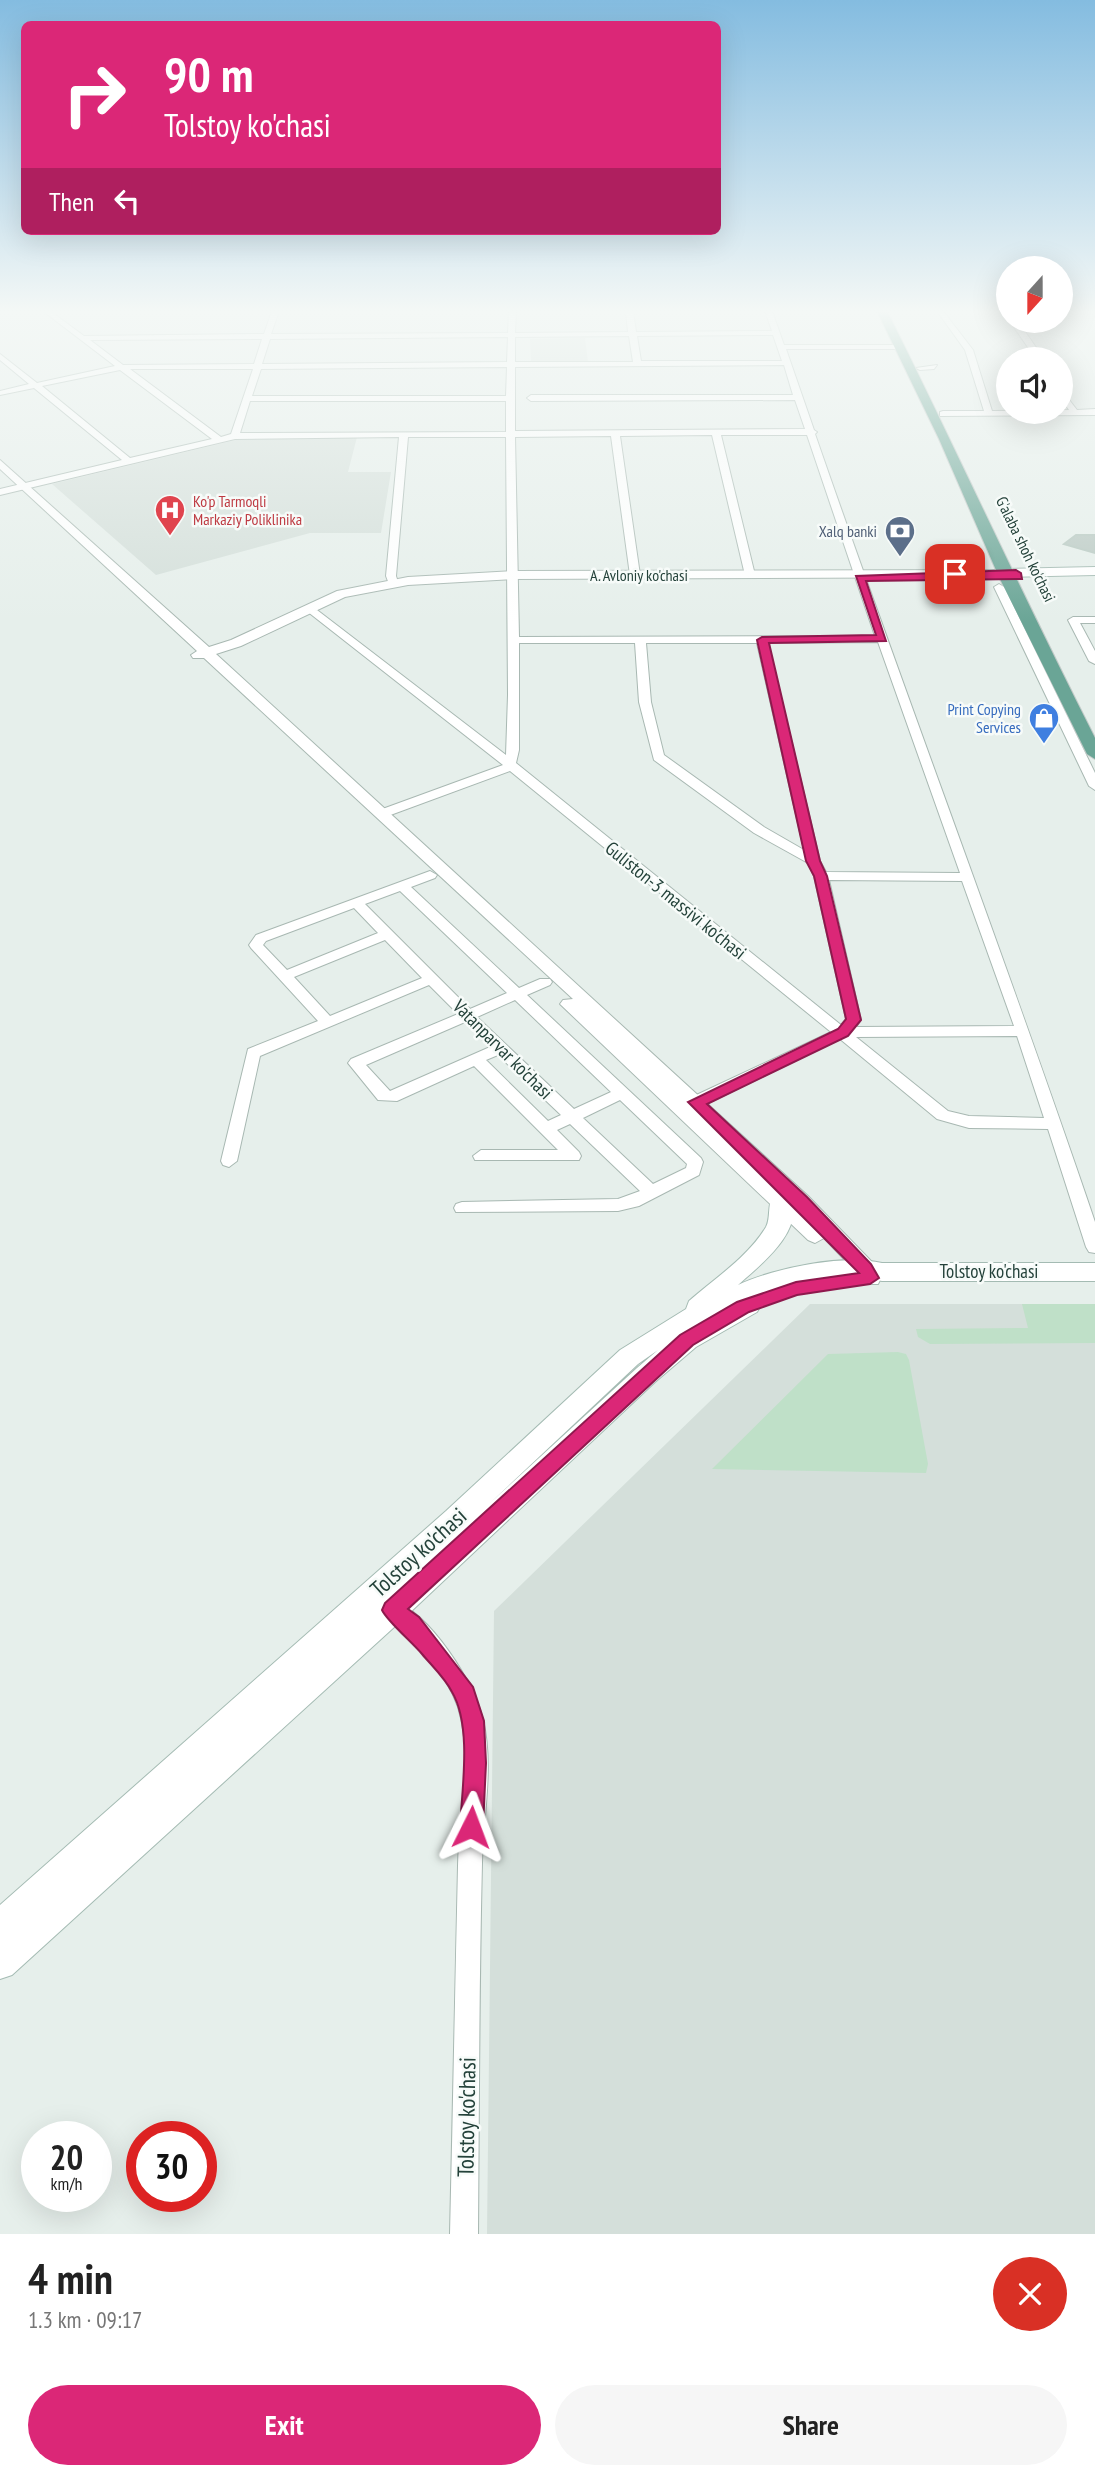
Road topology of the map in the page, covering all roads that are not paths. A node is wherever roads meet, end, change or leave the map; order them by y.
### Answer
1 (72, 415) edge
2 (186, 415) edge
3 (241, 415) edge
4 (510, 415) edge
5 (807, 415) edge
6 (932, 415) edge
7 (944, 415) edge
8 (716, 432) junction
9 (813, 432) junction
10 (615, 433) junction
11 (404, 434) junction
12 (510, 434) junction
13 (235, 436) junction
14 (218, 439) junction
15 (128, 461) junction
16 (0, 463) edge
17 (0, 474) edge
18 (13, 488) edge
19 (1095, 574) edge
20 (635, 575) junction
21 (750, 575) junction
22 (860, 576) junction
23 (513, 577) junction
24 (1009, 577) junction
25 (393, 582) junction
26 (313, 612) junction
27 (1017, 612) junction
28 (1095, 620) edge
29 (883, 639) junction
30 (515, 640) junction
31 (762, 640) junction
32 (640, 641) junction
33 (1093, 654) edge
34 (206, 657) junction
35 (1095, 725) edge
36 (1095, 754) edge
37 (509, 767) junction
38 (1095, 786) edge
39 (381, 814) junction
40 (813, 861) junction
41 (430, 875) junction
42 (821, 876) junction
43 (966, 877) junction
44 (402, 885) junction
45 (356, 903) junction
46 (387, 934) junction
47 (285, 976) junction
48 (432, 979) junction
49 (552, 982) junction
50 (517, 994) junction
51 (468, 1015) junction
52 (327, 1022) junction
53 (1023, 1031) junction
54 (843, 1032) junction
55 (500, 1048) junction
56 (476, 1059) junction
57 (622, 1093) junction
58 (696, 1102) junction
59 (574, 1118) junction
60 (1054, 1124) junction
61 (546, 1129) junction
62 (481, 1156) dead end
63 (229, 1161) dead end
64 (652, 1193) junction
65 (781, 1201) junction
66 (462, 1208) dead end
67 (1095, 1247) edge
68 (1095, 1272) edge
69 (865, 1274) junction
70 (686, 1320) junction
71 (393, 1610) junction
72 (0, 1926) edge
73 (0, 1963) edge
74 (464, 2234) edge

1 - 15 street
2 - 14 street
3 - 13 street
4 - 12 street
5 - 9 street
6 - 24 main road, G'alaba shoh ko'chasi
7 - 24 main road, G'alaba shoh ko'chasi
8 - 9 street
8 - 10 street
8 - 21 street
9 - 22 street
10 - 12 street
10 - 20 street
11 - 12 street
11 - 13 street
11 - 25 street
12 - 23 street
13 - 14 street
14 - 15 street
15 - 18 street
16 - 18 street
17 - 18 street
18 - 34 street
19 - 24 main road, A. Avloniy ko'chasi
20 - 21 street, A. Avloniy ko'chasi
20 - 23 street, A. Avloniy ko'chasi
21 - 22 street, A. Avloniy ko'chasi
22 - 23 street, A. Avloniy ko'chasi
22 - 24 street, A. Avloniy ko'chasi
22 - 29 street
23 - 25 street, A. Avloniy ko'chasi
23 - 26 street, A. Avloniy ko'chasi
23 - 30 street
24 - 27 main road, G'alaba shoh ko'chasi
24 - 35 main road, G'alaba shoh ko'chasi
25 - 34 street, A. Avloniy ko'chasi
26 - 34 street, A. Avloniy ko'chasi
26 - 37 street, Guliston-3 massivi ko'chasi
27 - 36 main road, G'alaba shoh ko'chasi
27 - 38 street
28 - 33 street
29 - 31 street
29 - 43 street
30 - 32 street
30 - 37 street
31 - 32 street
31 - 40 street
32 - 40 street
34 - 39 street
34 - 41 street
37 - 39 street
37 - 54 street, Guliston-3 massivi ko'chasi
39 - 49 street
40 - 42 street
41 - 44 street
41 - 49 street
42 - 43 street
42 - 54 street
43 - 53 street
44 - 45 street
44 - 50 street
45 - 46 street, Vatanparvar ko'chasi
45 - 47 street
46 - 47 street
46 - 48 street, Vatanparvar ko'chasi
47 - 52 street
48 - 51 street, Vatanparvar ko'chasi
48 - 52 street
49 - 50 street
49 - 58 street
49 - 65 street
50 - 51 street
50 - 57 street
51 - 55 street, Vatanparvar ko'chasi
51 - 56 street
52 - 63 street
53 - 54 street
53 - 60 street
54 - 58 street
54 - 60 street, Guliston-3 massivi ko'chasi
55 - 56 street
55 - 59 street, Vatanparvar ko'chasi
56 - 61 street
57 - 59 street
57 - 64 street
58 - 69 street
59 - 61 street
59 - 64 street, Vatanparvar ko'chasi
60 - 67 street
61 - 62 street
64 - 66 street
65 - 69 street
65 - 70 main road
68 - 69 main road, Tolstoy ko'chasi
69 - 70 main road, Tolstoy ko'chasi
69 - 71 main road, Tolstoy ko'chasi
70 - 72 main road, Tolstoy ko'chasi
71 - 73 main road, Tolstoy ko'chasi
71 - 74 street, Tolstoy ko'chasi

